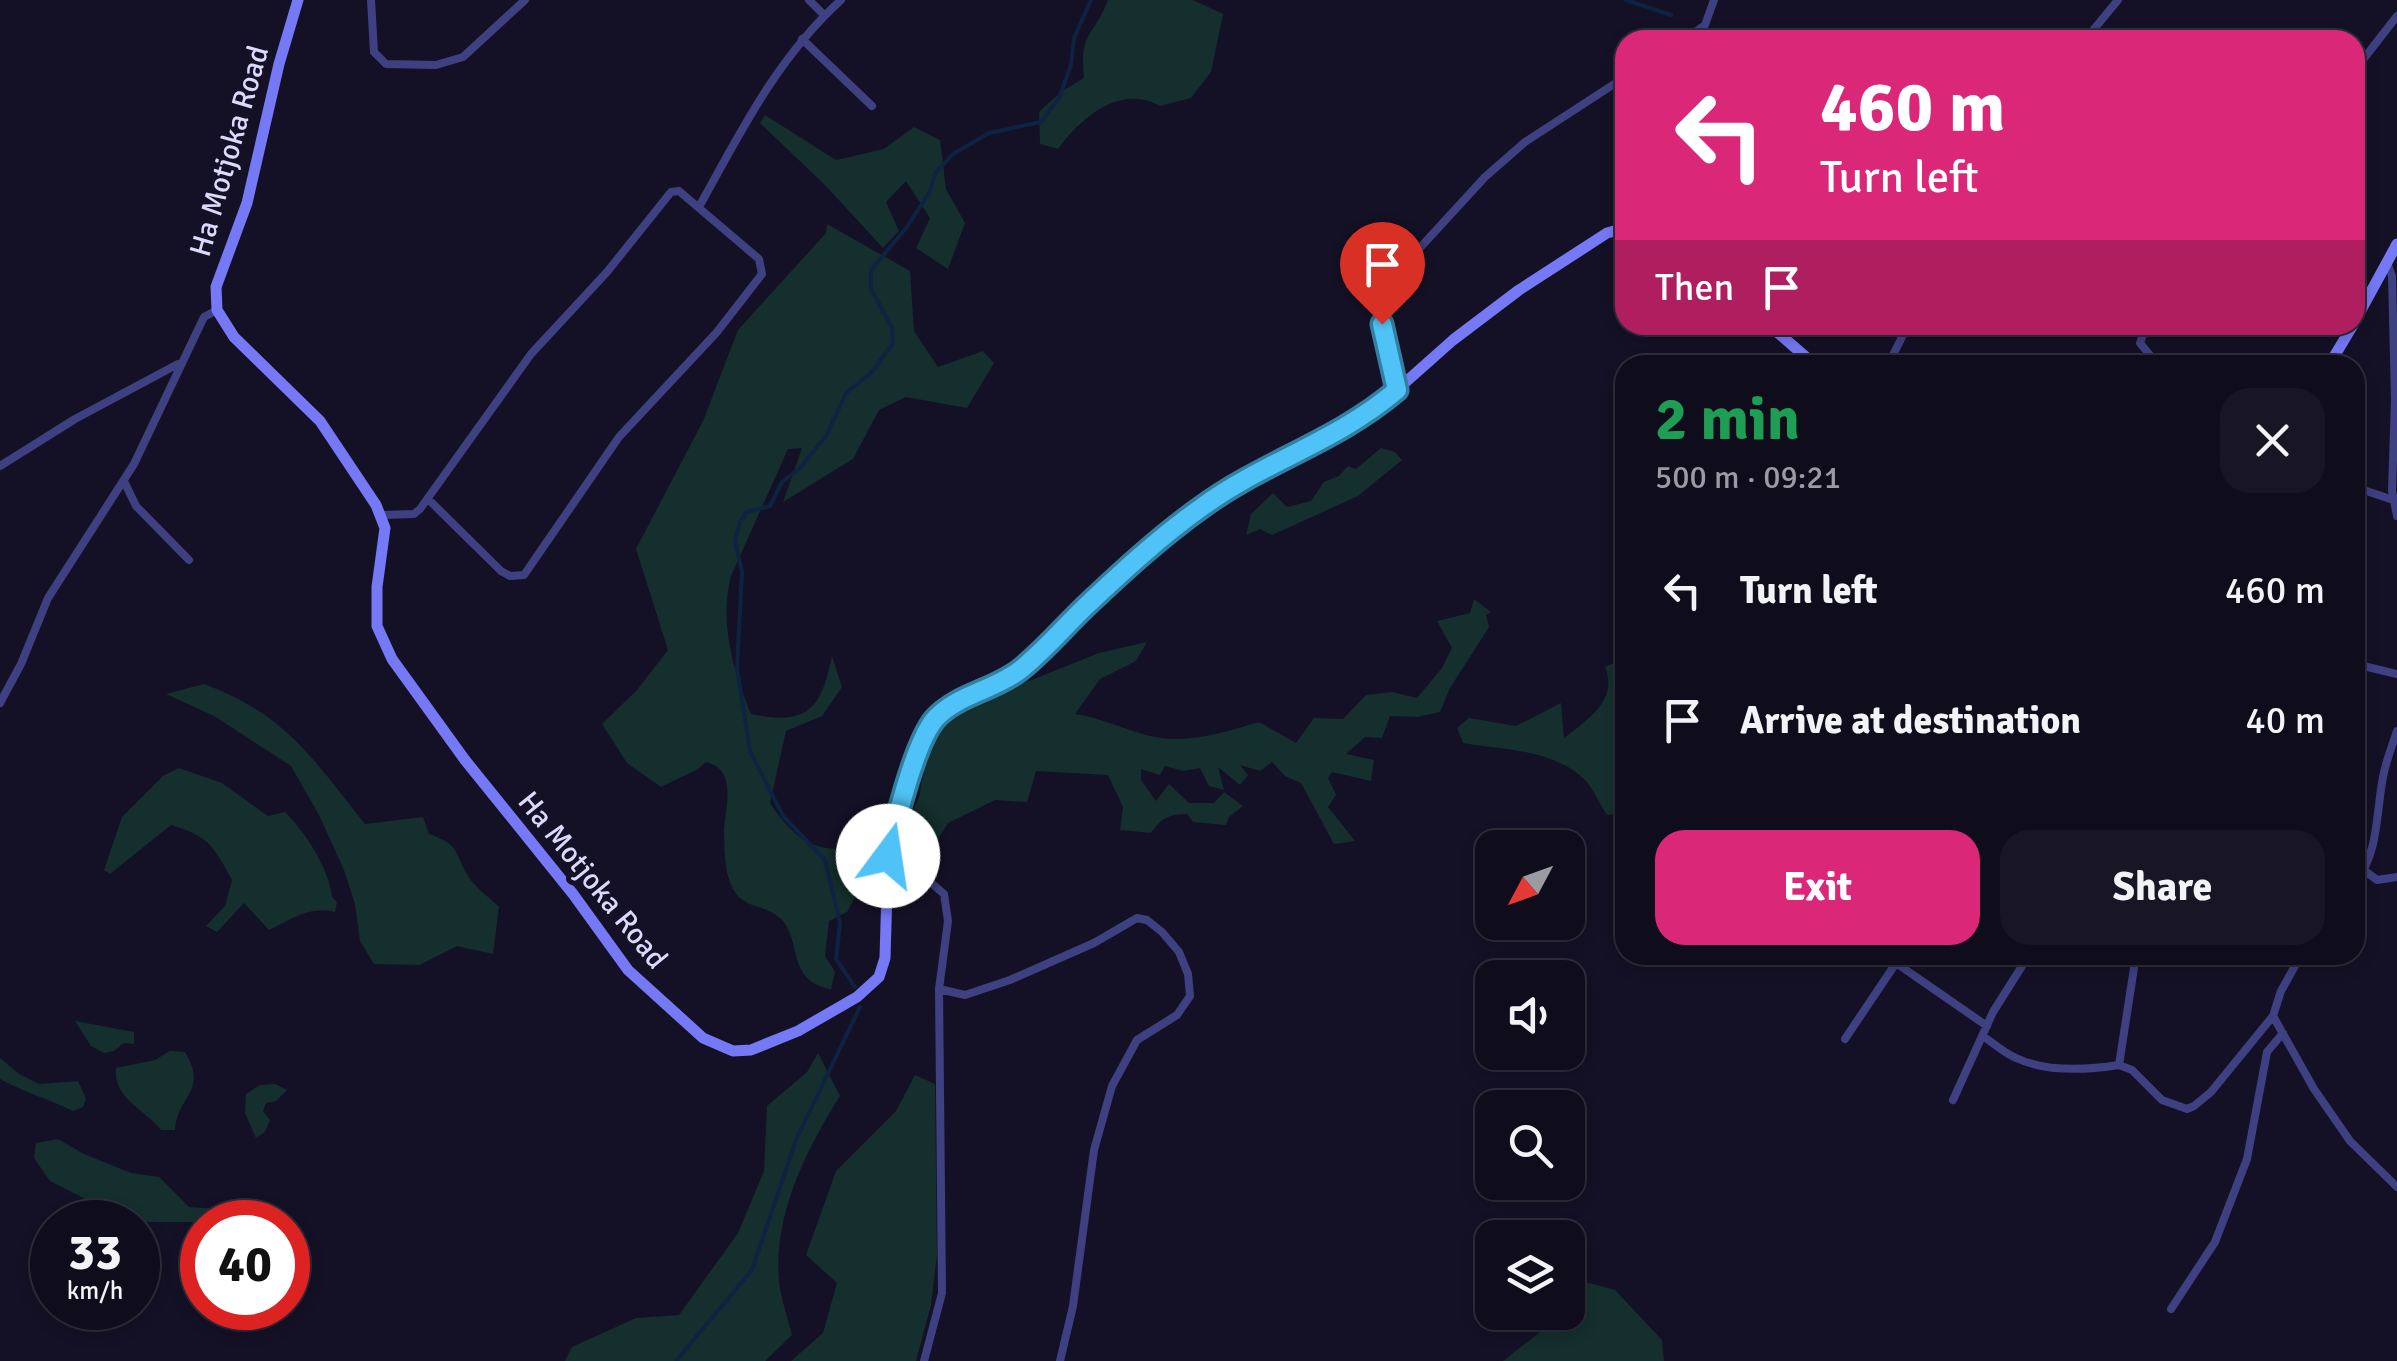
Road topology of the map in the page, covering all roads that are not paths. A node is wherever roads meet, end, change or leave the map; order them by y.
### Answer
1 (298, 0) edge
2 (372, 0) edge
3 (525, 0) edge
4 (809, 0) edge
5 (841, 0) edge
6 (1714, 0) edge
7 (2118, 0) edge
8 (824, 15) junction
9 (2397, 16) edge
10 (1698, 30) edge
11 (2093, 30) edge
12 (802, 39) junction
13 (2365, 57) edge
14 (1615, 83) edge
15 (872, 106) dead end
16 (699, 207) junction
17 (1615, 231) edge
18 (2397, 244) edge
19 (2388, 265) junction
20 (2365, 304) edge
21 (218, 310) junction
22 (1780, 335) edge
23 (1804, 355) edge
24 (180, 364) junction
25 (1397, 390) junction
26 (0, 466) edge
27 (124, 481) junction
28 (2365, 490) edge
29 (428, 499) junction
30 (2394, 500) junction
31 (382, 515) junction
32 (2397, 516) edge
33 (189, 560) dead end
34 (2365, 666) edge
35 (2397, 673) edge
36 (2397, 686) edge
37 (0, 703) edge
38 (2397, 732) edge
39 (888, 856) junction
40 (2365, 869) edge
41 (2365, 872) edge
42 (2397, 877) edge
43 (1894, 965) edge
44 (1905, 965) edge
45 (2023, 965) edge
46 (2134, 965) edge
47 (2295, 965) edge
48 (940, 989) junction
49 (2273, 1016) junction
50 (1985, 1031) junction
51 (2284, 1033) junction
52 (1845, 1039) dead end
53 (2119, 1065) junction
54 (1953, 1100) dead end
55 (2397, 1187) edge
56 (2172, 1309) dead end
57 (924, 1361) edge
58 (1060, 1361) edge

1 - 21 street, Ha Motjoka Road
2 - 3 street
4 - 8 street
5 - 8 street
6 - 10 street
7 - 11 street
8 - 12 street
9 - 13 street
12 - 15 street
12 - 16 street
14 - 25 street
16 - 29 street
16 - 29 street
17 - 25 street, Ha Motjoka Road
18 - 19 street
19 - 20 street
19 - 30 street
21 - 24 street
21 - 31 street
22 - 23 street
24 - 26 street
24 - 27 street
25 - 39 street, Ha Motjoka Road
27 - 33 street
27 - 37 street
28 - 30 street
29 - 31 street
30 - 32 street
31 - 39 street, Ha Motjoka Road
34 - 35 street
35 - 36 street
38 - 40 street
39 - 48 street
41 - 42 street
43 - 52 street
44 - 50 street
45 - 50 street
46 - 53 street
47 - 49 street
48 - 57 street
48 - 58 street
49 - 51 street
49 - 53 street
50 - 53 street
50 - 54 street
51 - 55 street
51 - 56 street

